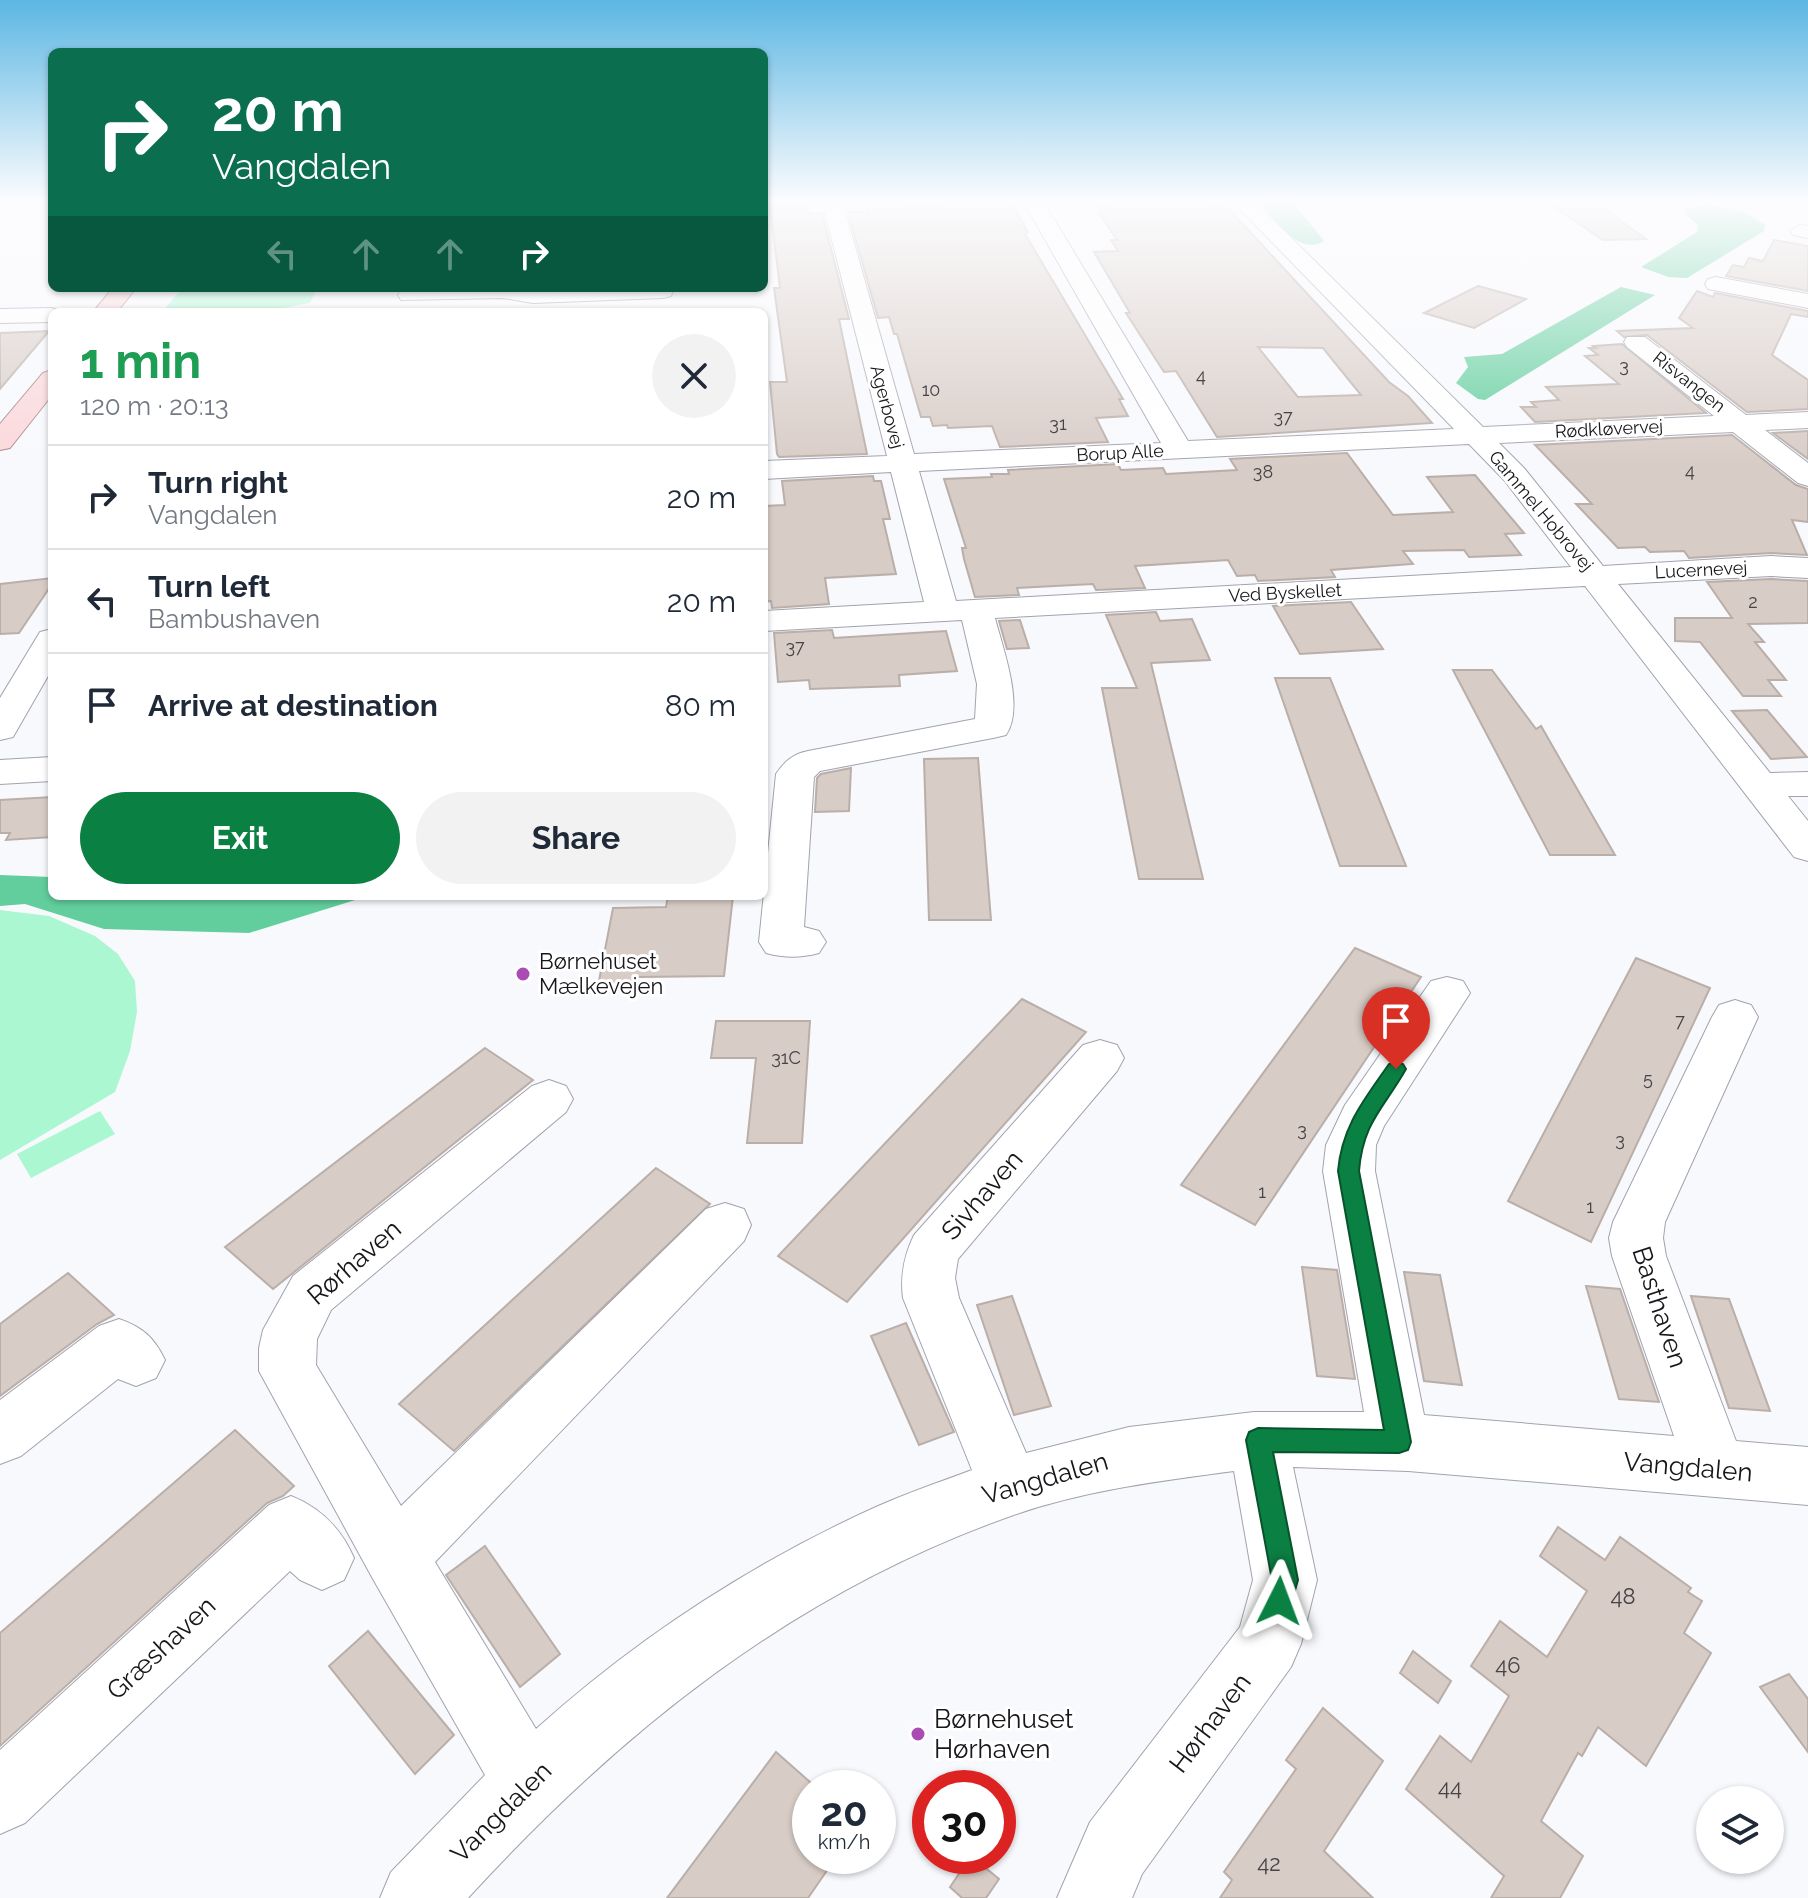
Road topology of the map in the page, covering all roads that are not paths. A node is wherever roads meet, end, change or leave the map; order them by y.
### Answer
1 (856, 290) edge
2 (1085, 290) edge
3 (1330, 290) edge
4 (1746, 290) edge
5 (122, 292) edge
6 (480, 292) edge
7 (509, 292) edge
8 (650, 292) edge
9 (409, 295) dead end
10 (572, 298) edge
11 (1808, 301) edge
12 (108, 308) edge
13 (0, 316) edge
14 (48, 317) edge
15 (1636, 342) dead end
16 (48, 383) edge
17 (48, 410) edge
18 (1808, 420) edge
19 (1742, 423) junction
20 (1476, 436) junction
21 (0, 442) edge
22 (1179, 450) junction
23 (0, 461) edge
24 (902, 464) junction
25 (768, 470) edge
26 (1808, 477) edge
27 (1808, 568) edge
28 (1594, 576) junction
29 (960, 611) junction
30 (768, 621) edge
31 (48, 653) edge
32 (0, 729) edge
33 (48, 769) edge
34 (0, 772) edge
35 (1808, 784) edge
36 (1762, 785) junction
37 (1808, 848) edge
38 (804, 942) dead end
39 (1447, 993) dead end
40 (1735, 1017) dead end
41 (1100, 1058) dead end
42 (549, 1099) dead end
43 (725, 1225) dead end
44 (136, 1360) dead end
45 (0, 1436) edge
46 (1258, 1440) junction
47 (1399, 1442) junction
48 (1716, 1469) junction
49 (1808, 1476) edge
50 (1009, 1485) junction
51 (395, 1557) junction
52 (322, 1558) dead end
53 (527, 1781) junction
54 (0, 1798) edge
55 (417, 1898) edge
56 (1094, 1898) edge

1 - 24 street, Agerbovej
2 - 22 street
3 - 20 street, Gammel Hobrovej
4 - 11 street
5 - 12 main road
6 - 9 street
7 - 10 street
8 - 10 street
13 - 14 street
15 - 19 street, Risvangen
16 - 21 main road
17 - 23 main road
18 - 19 street, Rødkløvervej
19 - 20 street, Rødkløvervej
19 - 26 street
20 - 22 street, Borup Alle
20 - 28 street, Gammel Hobrovej
22 - 24 street, Borup Alle
24 - 25 street, Borup Alle
24 - 29 street, Agerbovej
27 - 28 street, Lucernevej
28 - 29 street, Ved Byskellet
28 - 36 street, Gammel Hobrovej
29 - 30 street, Ved Byskellet
29 - 38 street
31 - 32 street
33 - 34 street
35 - 36 street
36 - 37 street, Gammel Hobrovej
39 - 47 street
40 - 48 street, Basthaven
41 - 50 street, Sivhaven
42 - 51 street, Rørhaven
43 - 51 street
44 - 45 street
46 - 47 street, Vangdalen
46 - 50 street, Vangdalen
46 - 56 street, Hørhaven
47 - 48 street, Vangdalen
48 - 49 street, Vangdalen
50 - 53 street, Vangdalen
51 - 53 street, Rørhaven
52 - 54 street, Græshaven
53 - 55 street, Vangdalen

